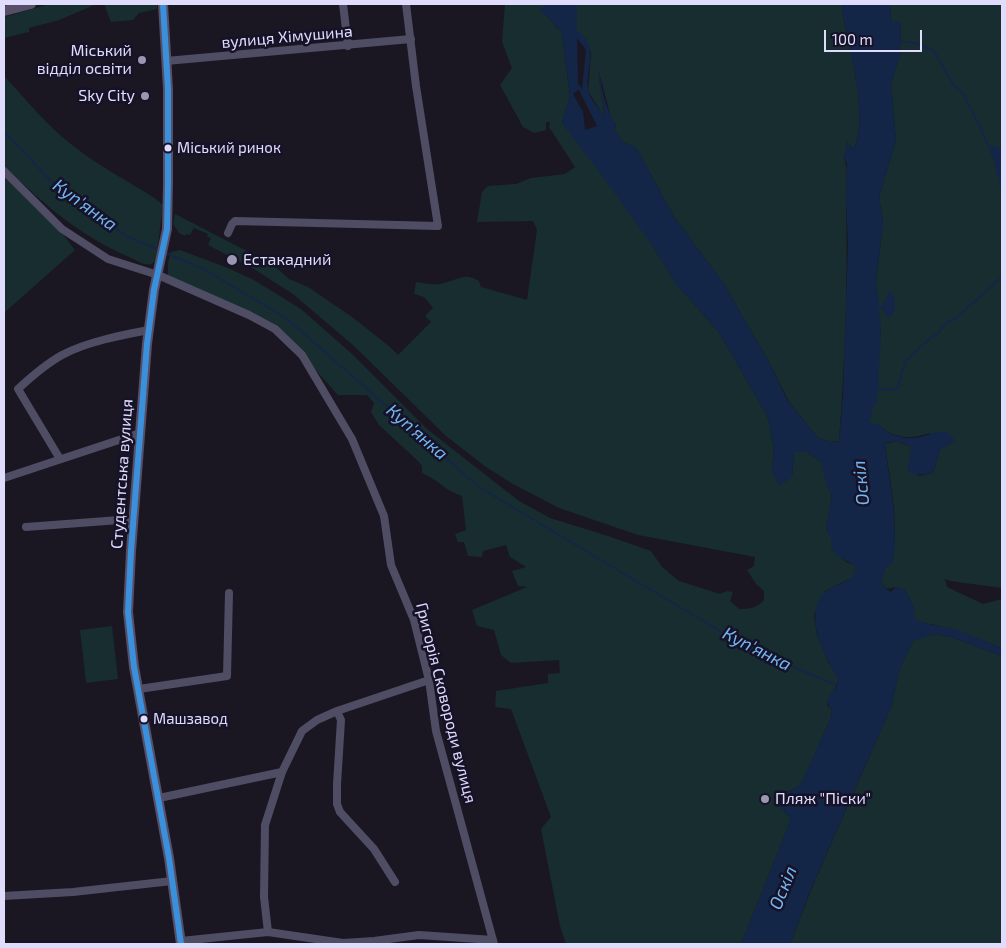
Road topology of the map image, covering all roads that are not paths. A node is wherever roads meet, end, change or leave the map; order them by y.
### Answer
1 (31, 4) edge
2 (163, 4) edge
3 (343, 4) edge
4 (406, 4) edge
5 (4, 11) edge
6 (411, 39) junction
7 (348, 46) junction
8 (166, 61) junction
9 (4, 171) edge
10 (228, 233) dead end
11 (158, 275) junction
12 (149, 330) junction
13 (140, 433) junction
14 (60, 459) junction
15 (4, 478) edge
16 (133, 519) junction
17 (26, 527) dead end
18 (229, 593) dead end
19 (429, 680) junction
20 (139, 689) junction
21 (338, 711) junction
22 (282, 772) junction
23 (159, 798) junction
24 (172, 881) junction
25 (395, 882) dead end
26 (4, 896) edge
27 (268, 932) junction
28 (494, 942) edge
29 (181, 943) edge

1 - 5 main road
2 - 8 main road, Студентська вулиця
3 - 7 street
4 - 6 street
6 - 7 street, вулиця Хімушина
6 - 10 street
7 - 8 street, вулиця Хімушина
8 - 11 main road, Студентська вулиця
9 - 11 street, Григорія Сковороди вулиця
11 - 12 main road, Студентська вулиця
11 - 19 street, Григорія Сковороди вулиця
12 - 13 main road, Студентська вулиця
12 - 14 street
13 - 14 street
13 - 16 main road, Студентська вулиця
14 - 15 street
16 - 17 street
16 - 20 main road, Студентська вулиця
18 - 20 street
19 - 21 street
19 - 28 street, Григорія Сковороди вулиця
20 - 23 main road, Студентська вулиця
21 - 22 street
21 - 25 street
22 - 23 street
22 - 27 street
23 - 24 main road, Студентська вулиця
24 - 26 street
24 - 29 main road, Студентська вулиця
27 - 28 street
27 - 29 street

